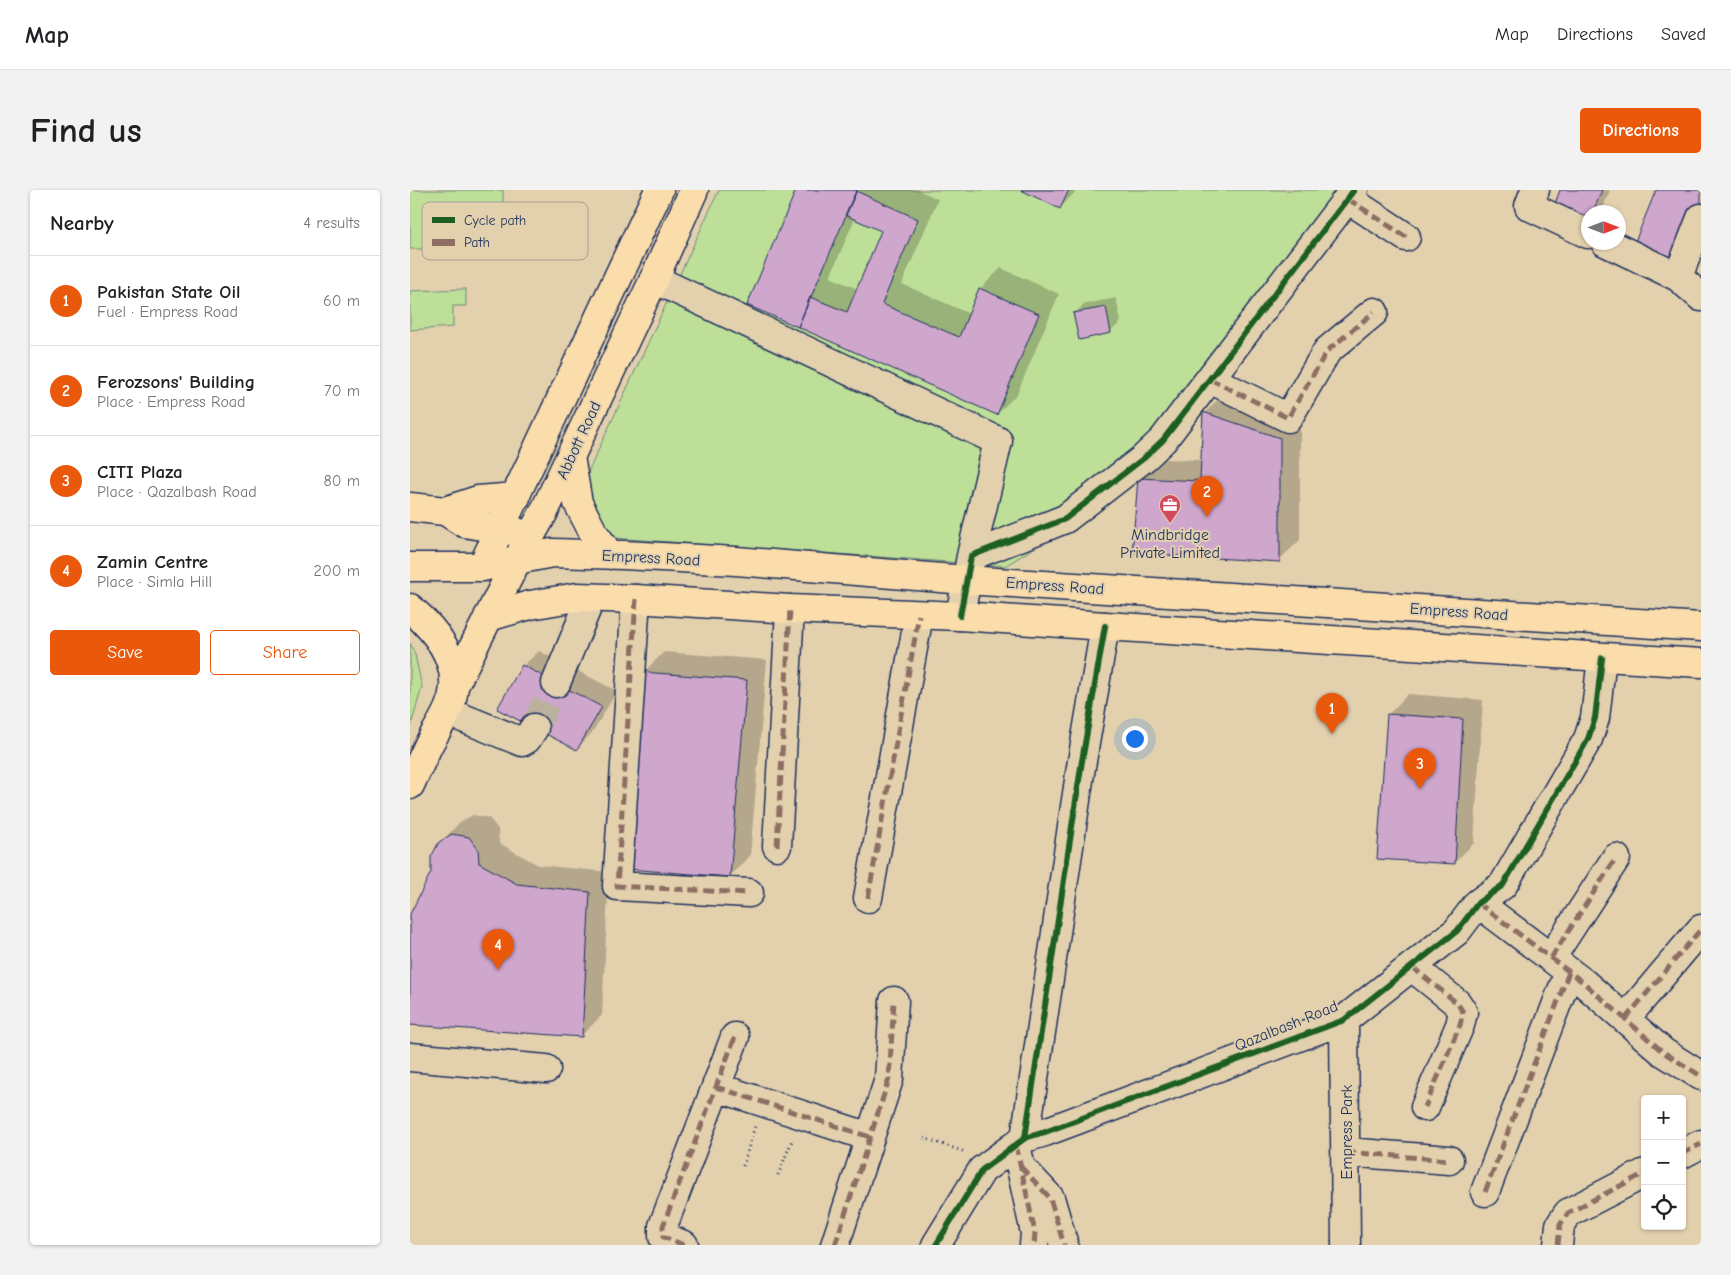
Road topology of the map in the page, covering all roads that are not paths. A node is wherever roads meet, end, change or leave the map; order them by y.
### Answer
1 (659, 190) edge
2 (694, 190) edge
3 (1535, 190) edge
4 (1351, 194) edge
5 (1701, 218) edge
6 (1581, 231) edge
7 (1406, 237) dead end
8 (1622, 250) edge
9 (1678, 277) junction
10 (654, 279) junction
11 (1701, 297) edge
12 (1374, 312) dead end
13 (1210, 379) junction
14 (570, 457) junction
15 (516, 496) junction
16 (410, 507) edge
17 (445, 511) junction
18 (500, 530) junction
19 (532, 534) junction
20 (552, 553) junction
21 (610, 555) junction
22 (517, 560) junction
23 (410, 567) edge
24 (482, 567) junction
25 (968, 568) junction
26 (591, 598) junction
27 (636, 599) junction
28 (410, 608) edge
29 (790, 609) junction
30 (919, 614) junction
31 (960, 616) junction
32 (488, 617) junction
33 (1105, 626) junction
34 (1701, 627) edge
35 (1602, 658) junction
36 (1701, 663) edge
37 (556, 683) tunnel mouth
38 (451, 699) junction
39 (534, 728) tunnel mouth
40 (410, 785) edge
41 (777, 846) dead end
42 (1616, 858) dead end
43 (749, 893) dead end
44 (868, 898) dead end
45 (1478, 903) junction
46 (1701, 929) edge
47 (1560, 965) junction
48 (1412, 967) junction
49 (894, 1001) dead end
50 (1625, 1019) junction
51 (1344, 1020) junction
52 (735, 1037) dead end
53 (410, 1056) edge
54 (546, 1070) dead end
55 (1701, 1076) edge
56 (716, 1087) junction
57 (1425, 1107) dead end
58 (870, 1136) junction
59 (1701, 1144) edge
60 (1020, 1150) junction
61 (1346, 1152) junction
62 (1686, 1152) edge
63 (1449, 1160) dead end
64 (1641, 1175) edge
65 (1485, 1192) dead end
66 (684, 1245) edge
67 (835, 1245) edge
68 (936, 1245) edge
69 (1034, 1245) edge
70 (1064, 1245) edge
71 (1346, 1245) edge
72 (1558, 1245) edge

1 - 15 main road, Abbott Road
2 - 10 main road, Abbott Road
3 - 6 street
4 - 7 street
4 - 13 street
5 - 9 street
8 - 9 street
9 - 11 street
10 - 14 main road, Abbott Road
10 - 25 street
12 - 13 street
13 - 25 street
14 - 19 main road, Abbott Road
14 - 21 main road
15 - 17 main road
15 - 18 main road, Abbott Road
16 - 17 main road
17 - 18 main road
18 - 19 main road
18 - 24 main road, Abbott Road
19 - 20 main road
19 - 22 main road, Abbott Road
20 - 21 main road, Empress Road
20 - 22 main road, Empress Road
21 - 25 main road, Empress Road
22 - 24 main road, Empress Road
22 - 32 main road, Abbott Road
23 - 24 main road, Empress Road
25 - 31 street
25 - 34 main road, Empress Road
26 - 27 main road
26 - 32 main road
26 - 37 street
27 - 29 main road
27 - 43 street
28 - 38 main road
29 - 30 main road
29 - 41 street
30 - 31 main road
30 - 44 street
31 - 33 main road
32 - 38 main road, Abbott Road
33 - 35 main road
33 - 60 street
35 - 36 main road
35 - 45 street, Qazalbash Road
38 - 39 street
38 - 40 main road, Abbott Road
42 - 47 street
45 - 47 street
45 - 48 street, Qazalbash Road
46 - 50 street
47 - 50 street
47 - 65 street
48 - 51 street, Qazalbash Road
48 - 57 street
49 - 58 street
50 - 55 street
51 - 60 street, Qazalbash Road
51 - 61 street, Empress Park
52 - 56 street
53 - 54 street
56 - 58 street
56 - 66 street
58 - 67 street
59 - 62 street
60 - 68 street, Qazalbash Road
60 - 69 street
60 - 70 street
61 - 63 street
61 - 71 street, Empress Park
64 - 72 street

